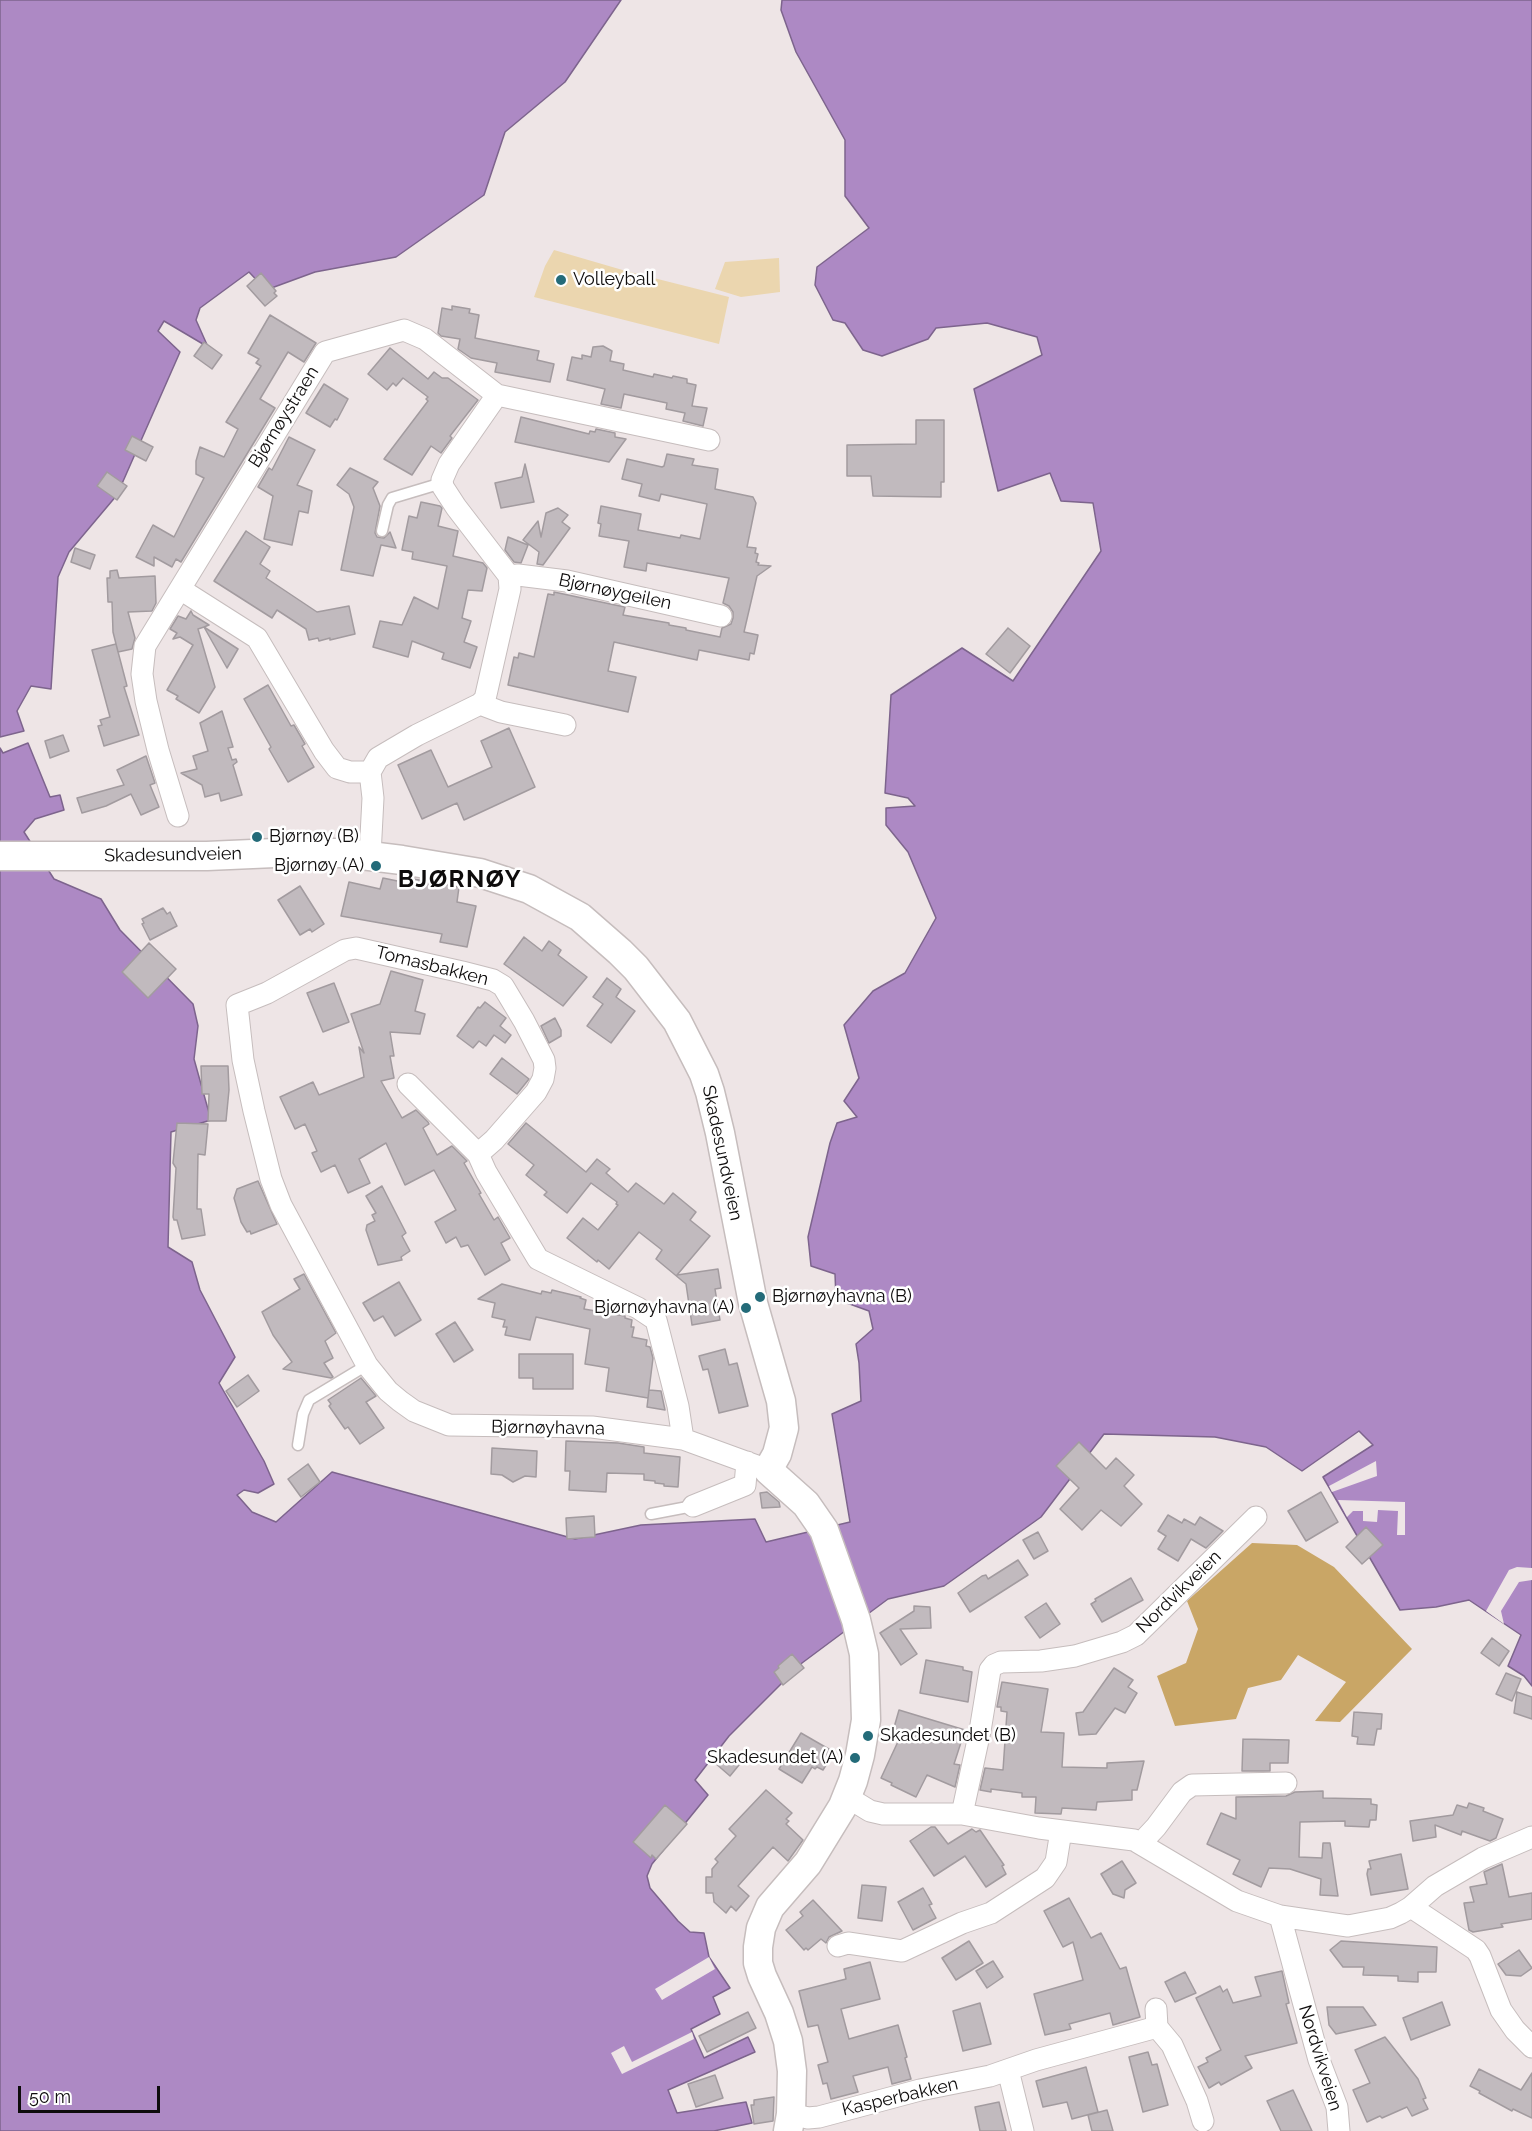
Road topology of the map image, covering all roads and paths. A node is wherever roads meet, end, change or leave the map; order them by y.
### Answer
1 (497, 395) junction
2 (709, 440) dead end
3 (442, 483) junction
4 (382, 531) dead end
5 (509, 576) junction
6 (180, 589) junction
7 (721, 616) dead end
8 (480, 704) junction
9 (565, 725) dead end
10 (370, 772) junction
11 (178, 816) dead end
12 (370, 855) junction
13 (0, 856) edge
14 (241, 1036) joint
15 (408, 1084) dead end
16 (478, 1154) junction
17 (367, 1365) junction
18 (683, 1439) junction
19 (298, 1445) dead end
20 (763, 1469) junction
21 (693, 1506) joint
22 (651, 1514) dead end
23 (1256, 1517) dead end
24 (1286, 1783) dead end
25 (847, 1797) junction
26 (962, 1814) junction
27 (1061, 1831) junction
28 (1532, 1837) edge
29 (1141, 1843) junction
30 (1412, 1907) junction
31 (1280, 1916) junction
32 (838, 1946) dead end
33 (1532, 2047) edge
34 (1008, 2070) junction
35 (1203, 2121) dead end
36 (790, 2122) edge
37 (1023, 2131) edge
38 (1339, 2131) edge

1 - 2 street, Bjørnøystraen
1 - 3 street
1 - 6 street, Bjørnøystraen
3 - 4 lane
3 - 5 street
5 - 7 street, Bjørnøygeilen
5 - 8 street
6 - 10 street
6 - 11 street, Bjørnøystraen
8 - 9 street
8 - 10 street
10 - 12 street
12 - 13 street, Skadesundveien
12 - 20 street, Skadesundveien
14 - 16 street, Tomasbakken
14 - 17 street, Bjørnøyhavna
15 - 16 street
16 - 18 street
17 - 18 street, Bjørnøyhavna
17 - 19 lane
18 - 20 street, Bjørnøyhavna
20 - 21 street
20 - 25 street
21 - 22 lane
23 - 26 street, Nordvikveien
24 - 29 street
25 - 26 street
25 - 36 street
26 - 27 street
27 - 29 street
27 - 32 street
28 - 30 street
29 - 31 street
30 - 31 street
30 - 33 street
31 - 38 street, Nordvikveien
34 - 35 street, Kasperbakken
34 - 36 street, Kasperbakken
34 - 37 street

